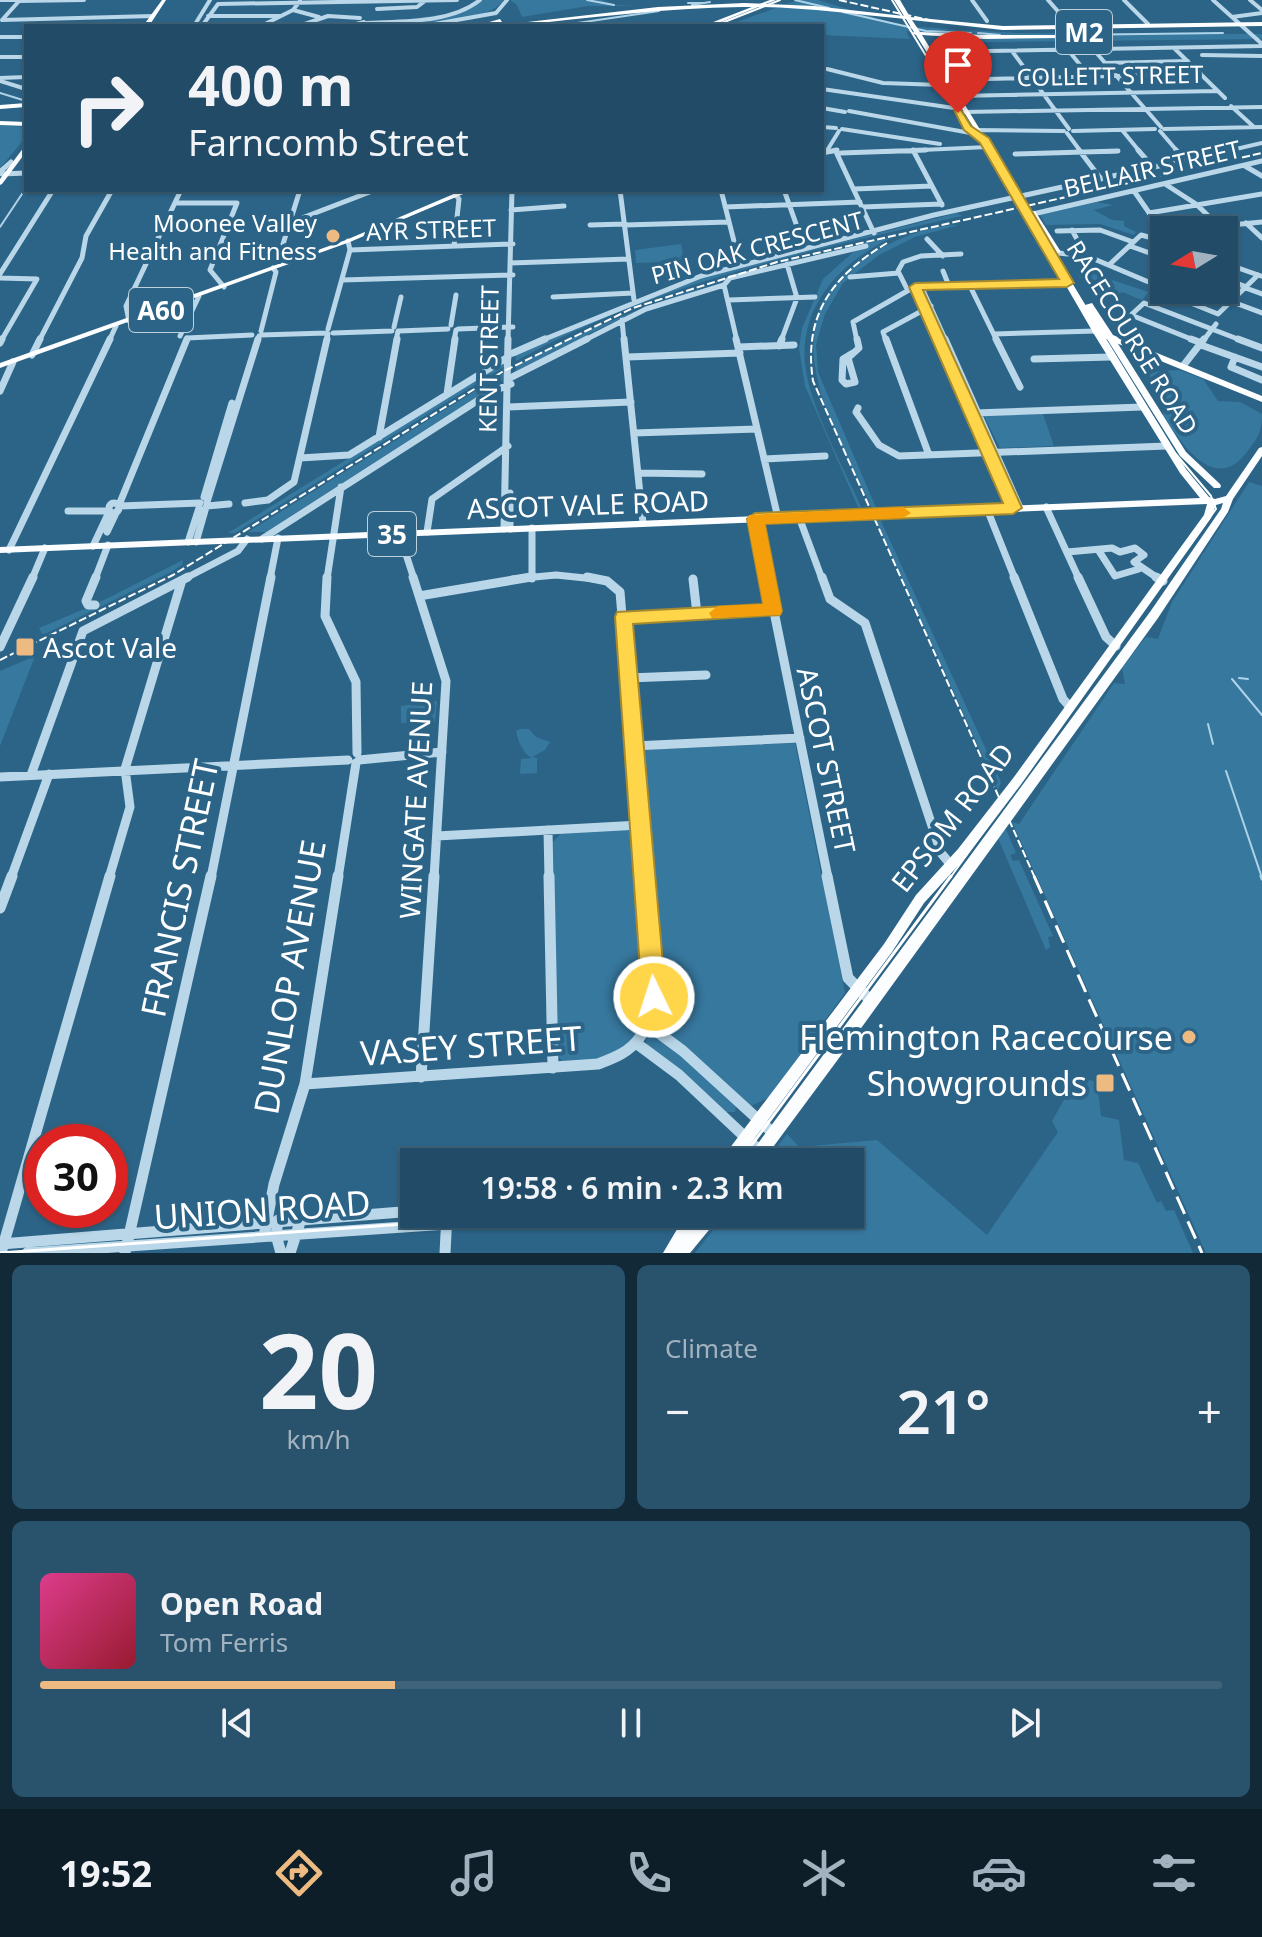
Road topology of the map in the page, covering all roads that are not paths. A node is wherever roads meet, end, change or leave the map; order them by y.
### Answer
1 (0, 0) edge
2 (19, 0) edge
3 (53, 0) edge
4 (84, 0) edge
5 (164, 0) edge
6 (210, 0) edge
7 (425, 0) edge
8 (457, 0) edge
9 (480, 0) edge
10 (507, 0) edge
11 (687, 0) edge
12 (774, 0) edge
13 (890, 0) edge
14 (897, 0) edge
15 (972, 0) edge
16 (1048, 0) edge
17 (1124, 0) edge
18 (1213, 0) edge
19 (1250, 0) edge
20 (300, 1) edge
21 (391, 1) edge
22 (787, 1) edge
23 (764, 5) edge
24 (377, 9) junction
25 (293, 10) junction
26 (720, 11) junction
27 (634, 12) junction
28 (740, 12) junction
29 (1262, 12) edge
30 (902, 13) junction
31 (153, 16) junction
32 (208, 16) junction
33 (281, 16) junction
34 (320, 17) junction
35 (1232, 17) junction
36 (2, 18) edge
37 (727, 18) junction
38 (987, 21) dead end
39 (363, 22) edge
40 (147, 24) edge
41 (195, 24) edge
42 (203, 24) edge
43 (265, 24) edge
44 (304, 24) edge
45 (433, 24) edge
46 (494, 24) edge
47 (515, 24) edge
48 (532, 24) edge
49 (549, 24) edge
50 (711, 24) edge
51 (723, 24) edge
52 (1070, 25) dead end
53 (907, 26) junction
54 (1151, 26) junction
55 (1262, 26) edge
56 (1184, 30) junction
57 (923, 35) junction
58 (0, 37) edge
59 (24, 37) edge
60 (1260, 42) edge
61 (1172, 48) junction
62 (1068, 50) junction
63 (1091, 50) junction
64 (1010, 51) junction
65 (921, 52) junction
66 (929, 52) junction
67 (1202, 55) dead end
68 (1262, 56) edge
69 (0, 57) edge
70 (24, 57) edge
71 (1186, 61) junction
72 (1103, 63) junction
73 (827, 69) dead end
74 (1199, 74) junction
75 (1115, 76) junction
76 (24, 77) edge
77 (1090, 77) junction
78 (1030, 78) junction
79 (0, 79) edge
80 (854, 79) junction
81 (941, 81) junction
82 (24, 88) edge
83 (824, 89) edge
84 (1215, 91) junction
85 (1129, 93) junction
86 (857, 94) junction
87 (1042, 94) junction
88 (955, 96) junction
89 (23, 105) edge
90 (1262, 107) edge
91 (0, 108) edge
92 (824, 108) edge
93 (951, 108) junction
94 (1234, 108) junction
95 (1144, 110) junction
96 (847, 111) junction
97 (1054, 112) junction
98 (965, 113) junction
99 (0, 123) edge
100 (24, 124) edge
101 (824, 127) edge
102 (953, 127) junction
103 (967, 127) junction
104 (1252, 127) junction
105 (1262, 127) edge
106 (839, 129) junction
107 (1160, 129) junction
108 (1122, 130) junction
109 (1068, 131) junction
110 (976, 132) junction
111 (992, 133) junction
112 (1262, 143) edge
113 (987, 144) junction
114 (24, 147) edge
115 (24, 148) edge
116 (946, 148) junction
117 (913, 149) junction
118 (833, 151) edge
119 (1118, 151) dead end
120 (1084, 152) junction
121 (1015, 154) dead end
122 (1186, 160) junction
123 (1262, 161) edge
124 (1244, 165) junction
125 (1153, 167) junction
126 (24, 173) edge
127 (1262, 176) edge
128 (1, 178) edge
129 (1103, 178) junction
130 (1164, 184) junction
131 (932, 186) junction
132 (854, 189) junction
133 (1134, 191) junction
134 (52, 192) edge
135 (111, 192) edge
136 (180, 192) edge
137 (299, 192) edge
138 (370, 192) edge
139 (463, 192) edge
140 (513, 192) edge
141 (620, 192) edge
142 (721, 192) edge
143 (785, 192) edge
144 (1262, 194) edge
145 (456, 195) junction
146 (175, 203) junction
147 (861, 204) junction
148 (942, 204) junction
149 (1196, 204) junction
150 (789, 205) junction
151 (564, 206) dead end
152 (1026, 206) junction
153 (725, 207) junction
154 (512, 210) junction
155 (946, 213) junction
156 (1149, 213) junction
157 (1151, 216) edge
158 (1209, 216) edge
159 (729, 222) junction
160 (289, 223) junction
161 (1262, 223) edge
162 (590, 225) dead end
163 (625, 225) junction
164 (1247, 225) junction
165 (1238, 226) edge
166 (1072, 230) junction
167 (1057, 231) dead end
168 (1040, 232) junction
169 (874, 233) junction
170 (1149, 236) edge
171 (1262, 238) edge
172 (927, 239) dead end
173 (348, 241) junction
174 (512, 244) junction
175 (1131, 244) junction
176 (454, 246) junction
177 (866, 246) dead end
178 (805, 249) junction
179 (350, 250) junction
180 (1150, 252) edge
181 (961, 254) dead end
182 (1062, 255) junction
183 (943, 256) junction
184 (1086, 256) junction
185 (301, 258) junction
186 (629, 259) junction
187 (512, 263) junction
188 (787, 264) junction
189 (740, 265) junction
190 (1109, 265) junction
191 (1238, 267) edge
192 (273, 268) junction
193 (943, 271) dead end
194 (899, 273) junction
195 (1260, 274) edge
196 (512, 275) junction
197 (0, 276) edge
198 (850, 277) dead end
199 (342, 281) junction
200 (726, 282) junction
201 (1071, 282) junction
202 (1150, 284) edge
203 (1238, 284) edge
204 (949, 286) junction
205 (970, 286) junction
206 (1244, 286) junction
207 (224, 287) junction
208 (914, 287) junction
209 (1238, 292) edge
210 (1262, 294) edge
211 (456, 295) dead end
212 (634, 296) junction
213 (401, 297) dead end
214 (553, 297) dead end
215 (815, 297) dead end
216 (797, 298) junction
217 (729, 300) junction
218 (194, 301) junction
219 (1195, 304) edge
220 (1227, 304) edge
221 (1238, 304) edge
222 (928, 307) junction
223 (1262, 313) edge
224 (622, 320) junction
225 (129, 321) junction
226 (116, 326) junction
227 (510, 326) junction
228 (1214, 327) junction
229 (396, 329) junction
230 (453, 329) junction
231 (330, 331) junction
232 (1096, 331) junction
233 (257, 334) junction
234 (994, 334) junction
235 (185, 337) junction
236 (1110, 337) junction
237 (0, 343) edge
238 (1202, 344) junction
239 (794, 345) dead end
240 (779, 346) junction
241 (1262, 348) edge
242 (740, 350) junction
243 (1144, 350) junction
244 (853, 353) junction
245 (32, 355) junction
246 (1115, 355) junction
247 (510, 357) junction
248 (627, 357) junction
249 (1235, 357) junction
250 (1262, 357) edge
251 (1034, 359) dead end
252 (13, 362) junction
253 (0, 366) edge
254 (1183, 366) junction
255 (1259, 366) edge
256 (510, 379) junction
257 (1262, 380) edge
258 (1020, 387) dead end
259 (0, 391) edge
260 (447, 394) junction
261 (1262, 397) edge
262 (631, 402) junction
263 (509, 407) junction
264 (1147, 407) junction
265 (975, 413) junction
266 (866, 424) dead end
267 (757, 429) junction
268 (634, 433) junction
269 (379, 437) junction
270 (1167, 446) junction
271 (508, 450) junction
272 (1262, 450) edge
273 (992, 452) junction
274 (929, 455) junction
275 (825, 456) dead end
276 (300, 458) junction
277 (764, 459) junction
278 (638, 473) junction
279 (702, 474) dead end
280 (1241, 480) junction
281 (1217, 486) junction
282 (341, 487) junction
283 (1200, 491) junction
284 (1229, 498) junction
285 (1211, 501) junction
286 (1179, 502) junction
287 (245, 503) dead end
288 (229, 504) dead end
289 (204, 505) junction
290 (1046, 507) junction
291 (114, 508) junction
292 (1017, 508) junction
293 (987, 509) junction
294 (68, 511) dead end
295 (799, 517) junction
296 (778, 518) junction
297 (755, 519) junction
298 (643, 523) junction
299 (532, 528) junction
300 (507, 529) junction
301 (427, 532) junction
302 (399, 533) junction
303 (333, 536) junction
304 (281, 538) junction
305 (247, 539) junction
306 (262, 539) junction
307 (192, 542) junction
308 (106, 545) junction
309 (93, 546) junction
310 (45, 548) junction
311 (4, 550) edge
312 (1099, 551) junction
313 (1067, 552) junction
314 (1139, 569) junction
315 (532, 579) junction
316 (693, 579) dead end
317 (182, 580) junction
318 (1163, 581) junction
319 (419, 596) junction
320 (95, 605) dead end
321 (773, 611) junction
322 (697, 614) junction
323 (624, 617) junction
324 (2, 645) edge
325 (1116, 646) junction
326 (706, 675) dead end
327 (628, 678) junction
328 (1070, 707) junction
329 (800, 738) junction
330 (634, 746) junction
331 (442, 752) junction
332 (355, 759) junction
333 (236, 763) junction
334 (125, 769) junction
335 (49, 774) junction
336 (31, 775) junction
337 (0, 777) edge
338 (640, 825) junction
339 (548, 830) junction
340 (437, 836) junction
341 (951, 865) junction
342 (0, 908) edge
343 (855, 989) junction
344 (870, 1000) junction
345 (648, 1025) junction
346 (636, 1043) junction
347 (553, 1068) junction
348 (421, 1077) junction
349 (305, 1084) junction
350 (759, 1121) junction
351 (774, 1134) junction
352 (746, 1137) junction
353 (738, 1148) edge
354 (752, 1148) edge
355 (764, 1148) edge
356 (400, 1212) edge
357 (301, 1219) junction
358 (273, 1221) junction
359 (400, 1224) edge
360 (446, 1228) edge
361 (686, 1228) edge
362 (701, 1228) edge
363 (298, 1234) junction
364 (270, 1236) junction
365 (127, 1244) edge
366 (2, 1247) edge
367 (27, 1253) edge
368 (281, 1253) edge
369 (290, 1253) edge
370 (445, 1253) edge
371 (671, 1253) edge
372 (680, 1253) edge

1 - 2 street
2 - 3 street
2 - 36 street
3 - 4 street
5 - 31 main road
6 - 41 street
7 - 8 street
7 - 21 street
7 - 24 street
9 - 39 street
10 - 45 street
11 - 46 highway
12 - 23 main road
13 - 30 highway, RACECOURSE ROAD
14 - 30 highway, RACECOURSE ROAD
15 - 38 street
16 - 52 street
17 - 54 street
18 - 35 street
19 - 29 street
20 - 21 street
20 - 25 street
20 - 32 street
21 - 24 street
22 - 23 highway
23 - 28 highway
23 - 51 main road
24 - 39 street
25 - 33 street
25 - 34 street
26 - 28 highway
26 - 37 highway
26 - 49 highway
27 - 47 highway, M2
27 - 48 highway, M2
27 - 54 highway, M2
27 - 56 highway, M2
28 - 37 main road
29 - 35 street
30 - 53 highway, RACECOURSE ROAD
30 - 54 highway
31 - 36 street
31 - 40 main road
32 - 33 street
32 - 42 street
33 - 43 street
34 - 39 street
34 - 44 street
35 - 60 street
37 - 50 main road
53 - 57 highway
53 - 65 highway, RACECOURSE ROAD
54 - 55 highway, M2
55 - 56 highway, M2
56 - 57 highway
57 - 66 highway, RACECOURSE ROAD
58 - 59 street
60 - 61 street
61 - 63 street
61 - 71 street
62 - 63 street
62 - 64 street
62 - 77 street
63 - 72 street
64 - 66 street
64 - 78 street
65 - 66 highway
65 - 81 highway, RACECOURSE ROAD
66 - 81 highway, RACECOURSE ROAD
67 - 68 street
69 - 70 street
71 - 72 street
71 - 74 street
72 - 75 street
73 - 80 street
74 - 75 street
74 - 84 street
75 - 77 street
75 - 85 street
76 - 79 street
77 - 78 street
78 - 81 street
78 - 87 street
79 - 82 street
80 - 81 street
80 - 86 street
81 - 88 highway, RACECOURSE ROAD
81 - 93 highway, RACECOURSE ROAD
83 - 86 street
84 - 85 street, COLLETT STREET
84 - 94 street
85 - 87 street, COLLETT STREET
85 - 95 street
86 - 93 street
86 - 96 street
87 - 88 street, COLLETT STREET
87 - 97 street
88 - 98 highway, RACECOURSE ROAD
89 - 91 highway
89 - 91 highway
90 - 94 street
92 - 96 street
93 - 103 highway, RACECOURSE ROAD
94 - 95 street
94 - 104 street
95 - 97 street
95 - 107 street
96 - 102 street
96 - 106 street
97 - 98 street
97 - 109 street
98 - 110 highway, RACECOURSE ROAD
99 - 100 highway
101 - 106 street
102 - 103 street
102 - 110 street
103 - 110 highway, RACECOURSE ROAD
104 - 105 street
104 - 107 street
106 - 116 street
106 - 118 street
107 - 108 street
107 - 122 street
108 - 109 street
108 - 125 street
109 - 111 street
109 - 120 street
110 - 111 street
110 - 113 highway, RACECOURSE ROAD
111 - 113 street
112 - 122 street
113 - 116 street
113 - 152 highway, RACECOURSE ROAD
114 - 128 main road
115 - 128 main road
116 - 117 street
117 - 118 street
117 - 131 street
118 - 132 street
119 - 120 street
120 - 121 street
120 - 129 street
122 - 125 street
123 - 124 street, BELLAIR STREET
124 - 127 street
124 - 130 street, BELLAIR STREET
125 - 129 street
126 - 128 street
129 - 152 street
130 - 133 street, BELLAIR STREET
130 - 149 street
131 - 132 street
131 - 148 street
132 - 147 street
133 - 152 street, BELLAIR STREET
133 - 156 street
134 - 197 street
135 - 245 street
136 - 146 street
137 - 160 street
138 - 160 street
139 - 145 main road, A60
140 - 154 street, KENT STREET
141 - 163 street
142 - 153 street
143 - 150 street
144 - 149 street
145 - 173 main road, A60
145 - 176 street
146 - 207 street
146 - 225 street
147 - 148 street
147 - 150 street
147 - 169 street
148 - 155 street
149 - 156 street
149 - 158 street
150 - 153 street
150 - 178 street
151 - 154 street
152 - 155 street, PIN OAK CRESCENT
152 - 168 highway, RACECOURSE ROAD
152 - 168 highway, RACECOURSE ROAD
153 - 159 street
154 - 174 street, KENT STREET
155 - 169 street, PIN OAK CRESCENT
156 - 157 street
159 - 163 street
159 - 189 street
160 - 185 street
161 - 164 street
162 - 163 street
163 - 186 street
164 - 165 street
164 - 171 street
166 - 167 street
166 - 175 street
166 - 184 street
168 - 182 highway, RACECOURSE ROAD
168 - 201 highway, RACECOURSE ROAD
169 - 178 street, PIN OAK CRESCENT
170 - 175 street
172 - 183 street
173 - 179 street
173 - 185 main road, A60
174 - 176 street, AYR STREET
174 - 187 street, KENT STREET
175 - 180 street
175 - 190 street
176 - 179 street, AYR STREET
177 - 188 street
178 - 189 street, PIN OAK CRESCENT
179 - 199 street
181 - 183 street
182 - 184 street
182 - 201 highway, RACECOURSE ROAD
183 - 194 street
184 - 190 street
185 - 192 main road, A60
186 - 187 street
186 - 212 street
187 - 196 street, KENT STREET
188 - 200 street
188 - 216 street
189 - 212 street, PIN OAK CRESCENT
190 - 202 street
191 - 195 street
192 - 207 main road, A60
192 - 233 street
193 - 204 street
194 - 198 street
194 - 208 street
195 - 206 street
196 - 199 street
196 - 227 street, KENT STREET
197 - 237 street
199 - 231 street
200 - 217 street
200 - 224 street
201 - 205 street
201 - 232 highway, RACECOURSE ROAD
201 - 236 highway, RACECOURSE ROAD
203 - 206 street
204 - 205 street
204 - 208 street
205 - 234 street
206 - 209 street
206 - 210 street
207 - 218 main road, A60
208 - 222 street
208 - 244 street
211 - 230 street
212 - 214 street
212 - 247 street, PIN OAK CRESCENT
213 - 229 street
215 - 216 street
216 - 217 street
216 - 240 street
217 - 242 street
218 - 225 main road, A60
218 - 235 street
219 - 220 street
221 - 223 street
222 - 265 street
222 - 274 street
224 - 248 street
224 - 256 street
225 - 226 main road, A60
226 - 245 main road, A60
226 - 311 street
227 - 230 street
227 - 247 street, KENT STREET
228 - 238 street
228 - 238 street
228 - 241 street
229 - 230 street
229 - 231 street
229 - 269 street
230 - 260 street
231 - 233 street
231 - 276 street
232 - 234 street
232 - 236 highway
232 - 246 main road, RACECOURSE ROAD
233 - 235 street
233 - 289 street
234 - 258 street
235 - 291 street
236 - 243 highway
236 - 246 main road, RACECOURSE ROAD
238 - 249 street
238 - 254 street
239 - 240 street
240 - 242 street
242 - 248 street
242 - 267 street
243 - 246 main road
243 - 254 highway
244 - 244 street
245 - 252 main road, A60
246 - 251 street
246 - 264 main road, RACECOURSE ROAD
247 - 256 street, KENT STREET
247 - 260 street, PIN OAK CRESCENT
248 - 262 street
249 - 255 street
249 - 257 street
250 - 255 street
252 - 253 main road, A60
252 - 259 street
254 - 261 highway
256 - 263 street, KENT STREET
256 - 282 street
260 - 269 street, PIN OAK CRESCENT
262 - 263 street
262 - 268 street
263 - 271 street, KENT STREET
264 - 265 street
264 - 270 main road, RACECOURSE ROAD
264 - 281 main road, RACECOURSE ROAD
265 - 273 street
266 - 274 street
267 - 268 street
267 - 277 street
268 - 278 street
269 - 276 street, PIN OAK CRESCENT
270 - 273 street
270 - 283 main road, RACECOURSE ROAD
271 - 300 street, KENT STREET
271 - 301 street
272 - 280 main road, EPSOM ROAD
273 - 274 street
273 - 292 street
275 - 277 street
276 - 287 street
277 - 296 street
278 - 279 street
278 - 298 street
280 - 281 main road, 35
280 - 284 main road, EPSOM ROAD
281 - 283 main road, 35
281 - 284 main road, RACECOURSE ROAD
282 - 303 street, DUNLOP AVENUE
282 - 306 street
283 - 285 main road, RACECOURSE ROAD
283 - 286 main road, ASCOT VALE ROAD / 35
284 - 285 main road, 35
284 - 344 main road, EPSOM ROAD
285 - 286 main road, ASCOT VALE ROAD / 35
285 - 318 main road, EPSOM ROAD
286 - 290 main road, ASCOT VALE ROAD / 35
288 - 289 street
289 - 291 street
289 - 307 street
290 - 292 main road, ASCOT VALE ROAD / 35
290 - 313 street
291 - 294 street
291 - 308 street
291 - 309 street
292 - 293 main road, ASCOT VALE ROAD / 35
293 - 295 main road, ASCOT VALE ROAD / 35
293 - 328 street
295 - 296 main road, ASCOT VALE ROAD / 35
295 - 341 street
296 - 297 main road, ASCOT VALE ROAD / 35
297 - 298 main road, ASCOT VALE ROAD / 35
297 - 321 street, ASCOT STREET
298 - 299 main road, ASCOT VALE ROAD / 35
299 - 300 main road, ASCOT VALE ROAD / 35
299 - 315 street
300 - 301 main road, ASCOT VALE ROAD / 35
301 - 302 main road, ASCOT VALE ROAD / 35
302 - 303 main road, ASCOT VALE ROAD / 35
302 - 319 street, WINGATE AVENUE
303 - 304 main road, ASCOT VALE ROAD / 35
303 - 332 street, DUNLOP AVENUE
304 - 306 main road, ASCOT VALE ROAD / 35
304 - 333 street, FRANCIS STREET
305 - 306 main road, ASCOT VALE ROAD / 35
305 - 307 main road, ASCOT VALE ROAD / 35
305 - 317 street
307 - 308 main road, ASCOT VALE ROAD / 35
308 - 309 main road, ASCOT VALE ROAD / 35
308 - 320 street
309 - 310 main road, ASCOT VALE ROAD / 35
310 - 311 main road, ASCOT VALE ROAD / 35
310 - 324 street
312 - 313 street
312 - 314 street
312 - 314 street
313 - 325 street
314 - 318 street
315 - 319 street
315 - 323 street
316 - 322 street
317 - 334 street
317 - 336 street
318 - 325 main road, EPSOM ROAD
319 - 331 street, WINGATE AVENUE
321 - 322 street
321 - 329 street, ASCOT STREET
322 - 323 street
323 - 327 street
325 - 328 main road, EPSOM ROAD
326 - 327 street
327 - 330 street
328 - 341 main road, EPSOM ROAD
329 - 330 street
329 - 343 street, ASCOT STREET
330 - 338 street
331 - 332 street
331 - 340 street, WINGATE AVENUE
332 - 333 street
332 - 349 street, DUNLOP AVENUE
333 - 334 street
333 - 365 street, FRANCIS STREET
334 - 335 street
334 - 366 street
335 - 336 street
335 - 342 street
336 - 337 street
338 - 339 street
338 - 345 street
339 - 340 street
339 - 347 street
340 - 348 street, WINGATE AVENUE
341 - 343 main road, EPSOM ROAD
343 - 344 street
343 - 350 main road, EPSOM ROAD
344 - 351 main road, EPSOM ROAD
345 - 346 street
345 - 350 street
346 - 347 street, VASEY STREET
346 - 352 street
347 - 348 street, VASEY STREET
348 - 349 street, VASEY STREET
349 - 358 street, DUNLOP AVENUE
350 - 351 street
350 - 352 main road, EPSOM ROAD
351 - 355 main road, EPSOM ROAD
352 - 353 main road, EPSOM ROAD
352 - 354 street
356 - 357 street, UNION ROAD
357 - 358 street, UNION ROAD
357 - 363 street
358 - 364 street, DUNLOP AVENUE
358 - 365 street, UNION ROAD
359 - 363 street, UNION ROAD
360 - 370 street
361 - 371 main road
362 - 372 main road
363 - 364 street, UNION ROAD
363 - 369 street
364 - 365 street, UNION ROAD
364 - 368 street
365 - 366 street, UNION ROAD
365 - 367 street, UNION ROAD

